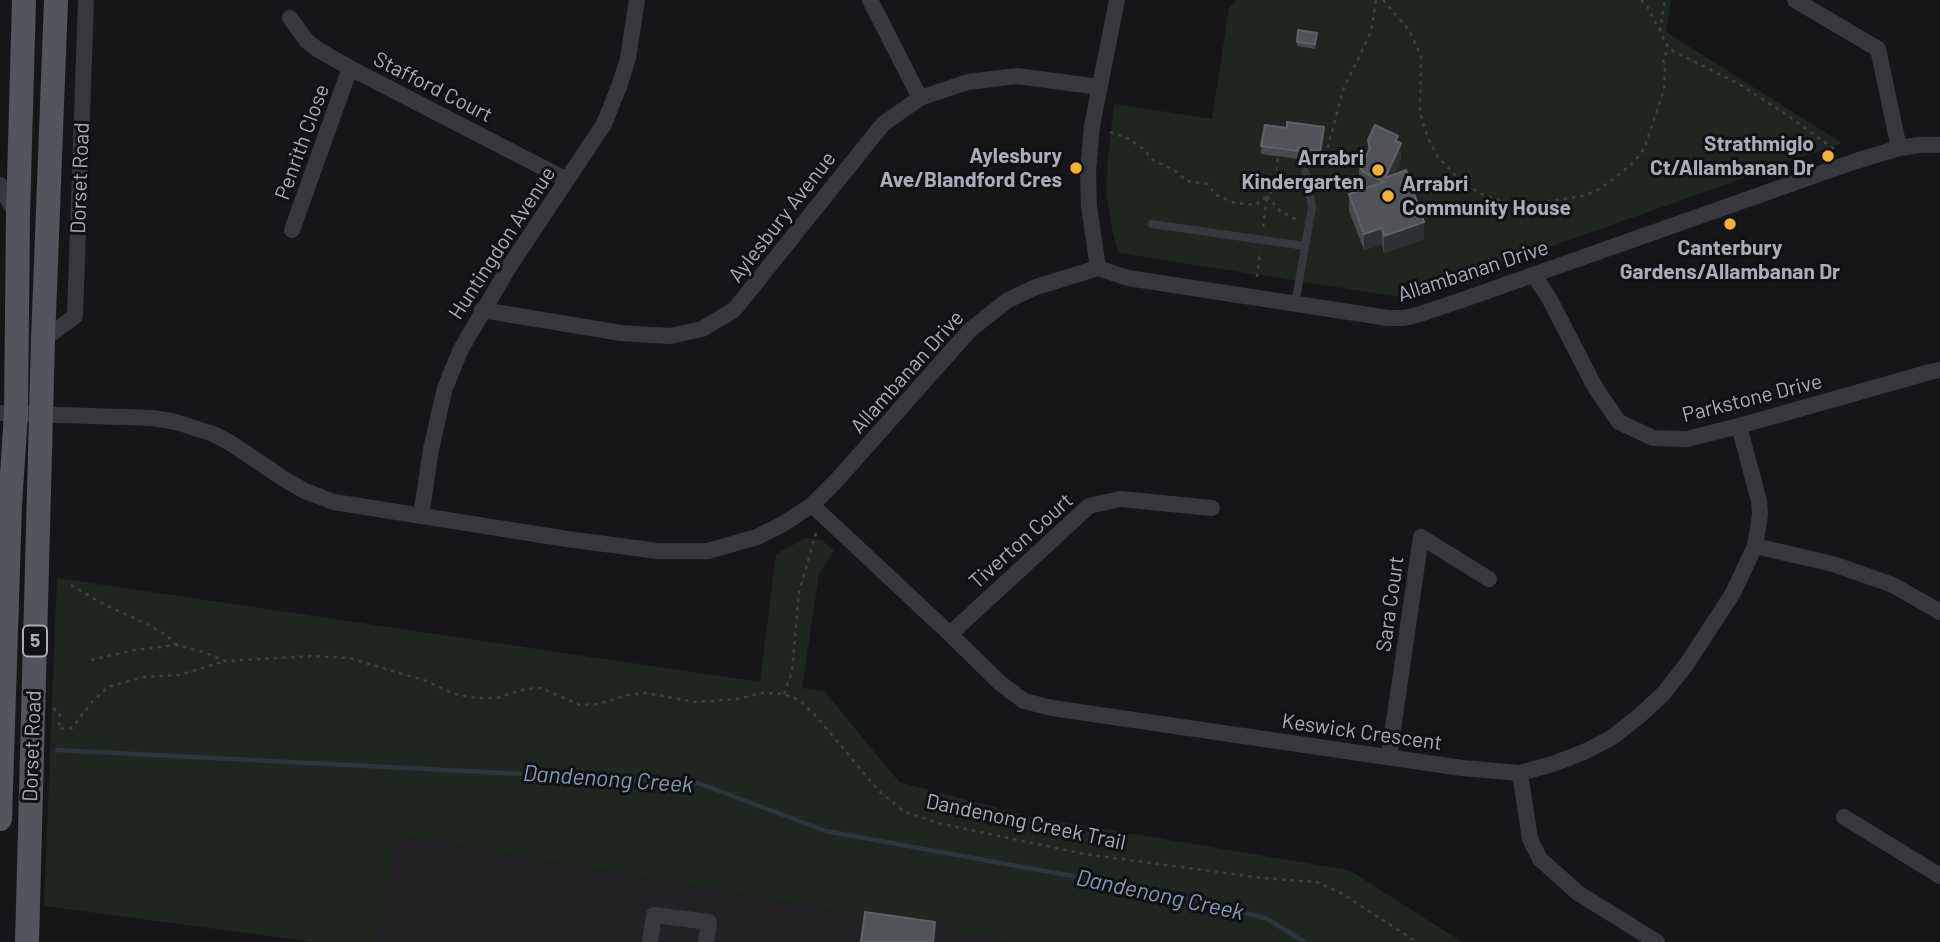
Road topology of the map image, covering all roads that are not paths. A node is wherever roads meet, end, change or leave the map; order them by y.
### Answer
1 (24, 0) edge
2 (56, 0) edge
3 (86, 0) edge
4 (637, 0) edge
5 (870, 0) edge
6 (1117, 0) edge
7 (1795, 0) edge
8 (290, 18) dead end
9 (350, 68) junction
10 (1099, 87) junction
11 (920, 98) junction
12 (1940, 145) edge
13 (1899, 148) junction
14 (1305, 172) road end
15 (568, 180) junction
16 (0, 185) edge
17 (18, 216) junction
18 (1152, 224) dead end
19 (292, 230) dead end
20 (1305, 246) junction
21 (1098, 268) junction
22 (1534, 275) junction
23 (1295, 304) junction
24 (482, 310) junction
25 (43, 340) junction
26 (8, 365) edge
27 (1940, 370) edge
28 (8, 414) edge
29 (42, 415) junction
30 (1739, 426) junction
31 (5, 494) edge
32 (813, 505) junction
33 (1212, 508) dead end
34 (421, 516) junction
35 (1755, 546) junction
36 (1489, 579) dead end
37 (1940, 612) edge
38 (950, 634) junction
39 (1389, 756) junction
40 (1520, 773) junction
41 (1844, 817) dead end
42 (0, 819) edge
43 (1940, 876) edge
44 (27, 942) edge
45 (650, 942) edge
46 (706, 942) edge
47 (1657, 942) edge

1 - 17 main road, Dorset Road / 5
2 - 25 main road, Dorset Road / 5
3 - 25 street, Dorset Road
4 - 15 street, Huntingdon Avenue
5 - 11 street
6 - 10 street
7 - 13 street
8 - 9 street, Stafford Court
9 - 15 street, Stafford Court
9 - 19 street, Penrith Close
10 - 11 street, Aylesbury Avenue
10 - 21 street
11 - 24 street, Aylesbury Avenue
12 - 13 street, Allambanan Drive
13 - 22 street, Allambanan Drive
14 - 20 lane
15 - 24 street, Huntingdon Avenue
16 - 17 street
17 - 26 main road, Dorset Road / 5
18 - 20 lane
20 - 23 lane
21 - 23 street, Allambanan Drive
21 - 32 street, Allambanan Drive
22 - 23 street, Allambanan Drive
22 - 30 street, Parkstone Drive
24 - 34 street, Huntingdon Avenue
25 - 29 main road, Dorset Road / 5
26 - 28 main road, Dorset Road / 5
27 - 30 street, Parkstone Drive
28 - 29 street, Allambanan Drive
28 - 31 main road, Dorset Road / 5
29 - 34 street, Allambanan Drive
29 - 44 main road, Dorset Road / 5
30 - 35 street, Keswick Crescent
31 - 42 main road, Dorset Road / 5
32 - 34 street, Allambanan Drive
32 - 38 street, Keswick Crescent
33 - 38 street, Tiverton Court
35 - 37 street
35 - 40 street, Keswick Crescent
36 - 39 street, Sara Court
38 - 39 street, Keswick Crescent
39 - 40 street, Keswick Crescent
40 - 47 street
41 - 43 street
45 - 46 street

